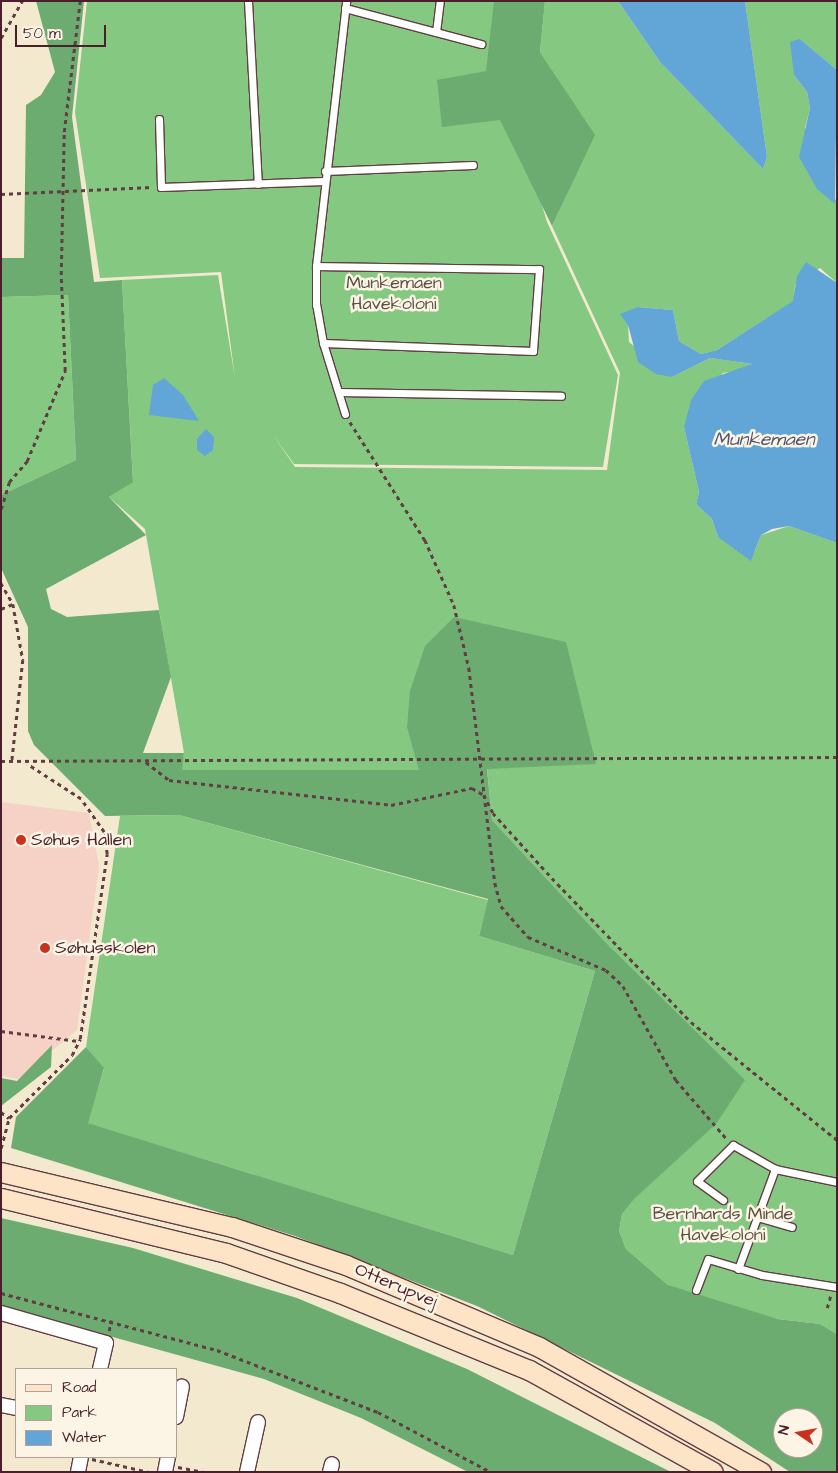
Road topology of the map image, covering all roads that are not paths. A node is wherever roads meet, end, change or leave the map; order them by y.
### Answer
1 (248, 1) edge
2 (440, 1) edge
3 (346, 4) edge
4 (436, 32) junction
5 (481, 44) dead end
6 (159, 120) dead end
7 (473, 165) dead end
8 (325, 171) junction
9 (324, 182) junction
10 (258, 184) junction
11 (316, 266) junction
12 (323, 343) junction
13 (338, 392) junction
14 (561, 396) dead end
15 (345, 414) road end
16 (775, 1169) junction
17 (1, 1172) edge
18 (837, 1182) edge
19 (1, 1198) edge
20 (724, 1200) dead end
21 (757, 1217) junction
22 (792, 1227) dead end
23 (738, 1269) junction
24 (835, 1286) edge
25 (696, 1290) dead end
26 (1, 1313) edge
27 (100, 1368) edge
28 (182, 1387) dead end
29 (1, 1405) edge
30 (15, 1408) edge
31 (178, 1408) edge
32 (258, 1422) dead end
33 (82, 1458) edge
34 (78, 1472) edge
35 (247, 1472) edge
36 (712, 1472) edge
37 (761, 1472) edge

1 - 10 lane
2 - 4 lane
3 - 4 lane
3 - 8 lane
4 - 5 lane
6 - 10 lane
7 - 8 lane
8 - 9 lane
9 - 10 lane
9 - 11 lane
11 - 12 lane
11 - 12 lane
12 - 13 lane
13 - 14 lane
13 - 15 lane
16 - 18 lane
16 - 20 lane
16 - 21 lane
17 - 37 main road, Otterupvej
19 - 36 main road, Otterupvej
21 - 22 lane
21 - 23 lane
23 - 24 lane
23 - 25 lane
26 - 27 street
28 - 31 street
29 - 30 street
32 - 35 street
33 - 34 street

